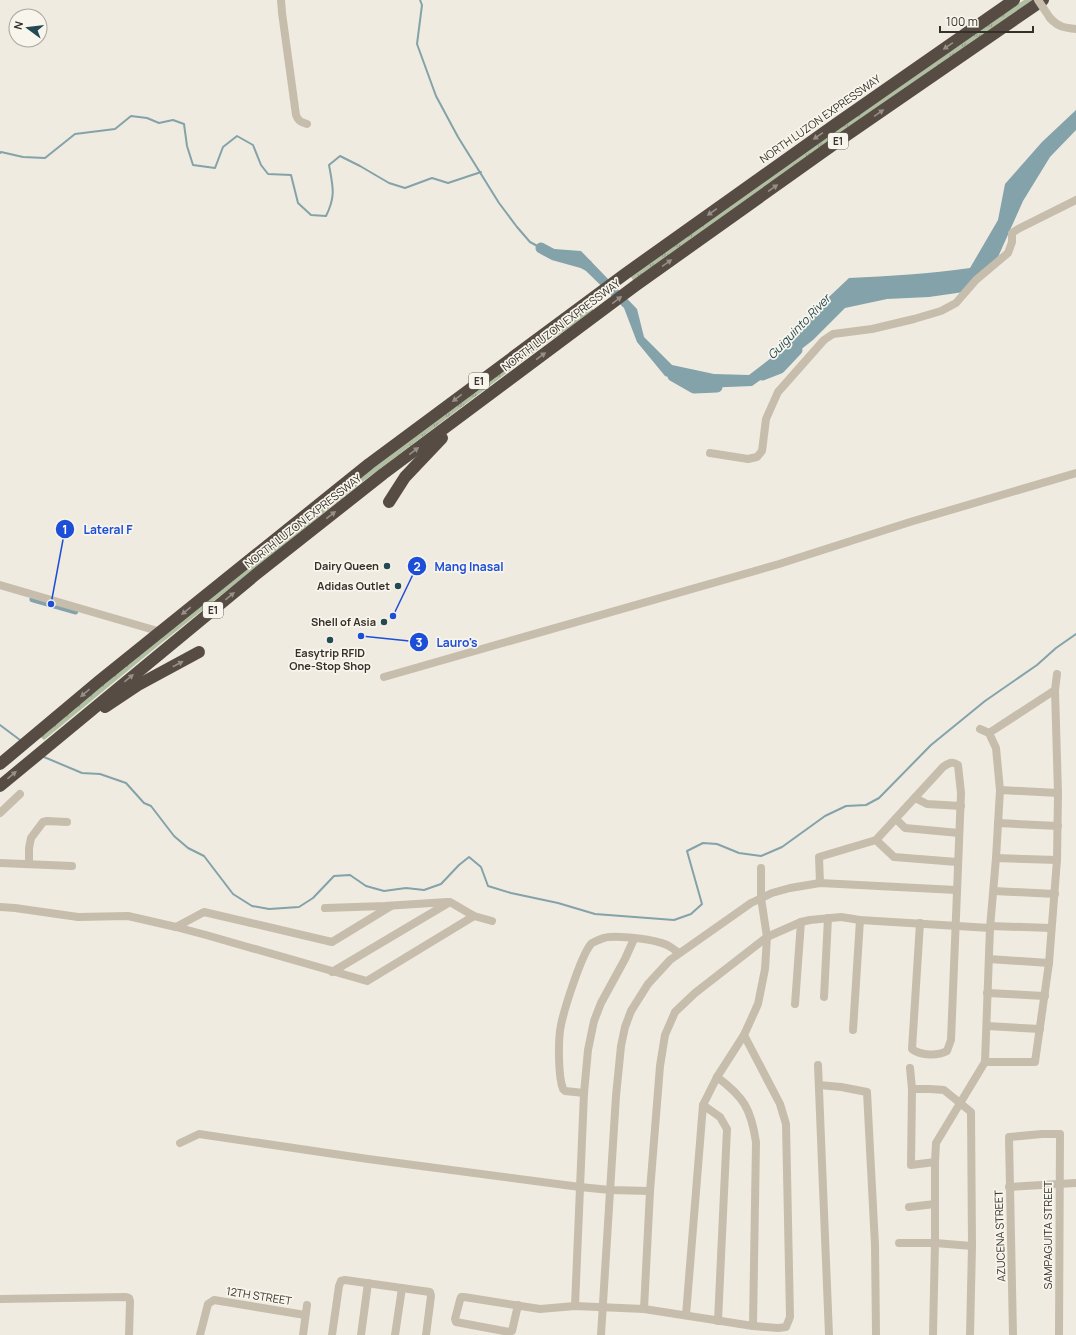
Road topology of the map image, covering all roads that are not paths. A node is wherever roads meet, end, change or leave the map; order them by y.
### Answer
1 (281, 0) edge
2 (1014, 0) edge
3 (1038, 0) edge
4 (1044, 0) edge
5 (1076, 29) edge
6 (307, 124) dead end
7 (1076, 200) edge
8 (528, 366) junction
9 (710, 454) dead end
10 (1076, 473) edge
11 (389, 502) dead end
12 (0, 585) edge
13 (161, 632) junction
14 (199, 652) dead end
15 (1057, 674) dead end
16 (384, 677) dead end
17 (1055, 690) junction
18 (980, 729) dead end
19 (989, 733) junction
20 (48, 746) junction
21 (0, 764) edge
22 (0, 786) edge
23 (1000, 790) junction
24 (1058, 793) junction
25 (20, 794) dead end
26 (915, 798) junction
27 (961, 806) junction
28 (0, 812) edge
29 (896, 819) junction
30 (67, 822) dead end
31 (998, 823) junction
32 (1058, 826) junction
33 (959, 833) junction
34 (876, 840) junction
35 (996, 858) junction
36 (1057, 860) junction
37 (957, 862) junction
38 (0, 863) edge
39 (30, 864) junction
40 (72, 866) dead end
41 (761, 868) dead end
42 (820, 883) junction
43 (956, 890) junction
44 (994, 891) junction
45 (1055, 894) junction
46 (762, 898) junction
47 (450, 902) junction
48 (391, 906) junction
49 (0, 907) edge
50 (325, 908) dead end
51 (474, 916) junction
52 (828, 918) junction
53 (860, 920) junction
54 (492, 921) dead end
55 (800, 922) junction
56 (920, 923) junction
57 (176, 926) junction
58 (955, 927) junction
59 (990, 927) junction
60 (1051, 928) junction
61 (767, 937) junction
62 (634, 939) junction
63 (679, 954) junction
64 (989, 958) junction
65 (1049, 963) junction
66 (332, 972) junction
67 (987, 993) junction
68 (1045, 996) junction
69 (824, 997) dead end
70 (796, 1004) dead end
71 (987, 1026) junction
72 (1040, 1028) junction
73 (853, 1030) dead end
74 (744, 1035) junction
75 (985, 1062) junction
76 (818, 1065) dead end
77 (910, 1068) dead end
78 (717, 1078) junction
79 (819, 1085) junction
80 (912, 1089) junction
81 (584, 1093) junction
82 (961, 1103) junction
83 (703, 1105) junction
84 (1009, 1137) joint
85 (180, 1143) dead end
86 (935, 1162) junction
87 (1060, 1183) junction
88 (1076, 1183) edge
89 (580, 1187) junction
90 (1009, 1187) junction
91 (610, 1190) junction
92 (650, 1191) junction
93 (935, 1204) junction
94 (909, 1207) dead end
95 (899, 1243) dead end
96 (935, 1243) junction
97 (972, 1246) junction
98 (368, 1283) junction
99 (402, 1288) junction
100 (0, 1299) edge
101 (307, 1305) dead end
102 (518, 1306) junction
103 (574, 1306) junction
104 (603, 1306) junction
105 (644, 1309) junction
106 (305, 1315) junction
107 (686, 1316) junction
108 (718, 1321) junction
109 (753, 1326) junction
110 (129, 1335) edge
111 (200, 1335) edge
112 (303, 1335) edge
113 (332, 1335) edge
114 (361, 1335) edge
115 (395, 1335) edge
116 (426, 1335) edge
117 (601, 1335) edge
118 (829, 1335) edge
119 (876, 1335) edge
120 (933, 1335) edge
121 (970, 1335) edge
122 (1013, 1335) edge
123 (1059, 1335) edge

1 - 6 street
2 -> 13 highway, NORTH LUZON EXPRESSWAY / E1
3 - 5 street, bridge
8 -> 4 highway, NORTH LUZON EXPRESSWAY / E1
7 - 9 street
8 - 11 highway
20 -> 8 highway, NORTH LUZON EXPRESSWAY / E1
10 - 16 street
12 - 13 street
13 -> 21 highway, NORTH LUZON EXPRESSWAY / E1
20 -> 14 highway
15 - 17 street
17 - 19 street
17 - 24 street
18 - 19 street
19 - 23 street
22 -> 20 highway, NORTH LUZON EXPRESSWAY / E1
23 - 24 street
23 - 31 street
24 - 32 street
25 - 28 street
26 - 27 street
26 - 27 street
26 - 29 street
27 - 33 street
29 - 33 street
29 - 34 street
30 - 39 street
31 - 32 street
31 - 35 street
32 - 36 street
33 - 37 street
34 - 37 street
34 - 42 street
35 - 36 street
35 - 44 street
36 - 45 street
37 - 43 street
38 - 39 street
39 - 40 street
41 - 46 street
42 - 43 street
42 - 46 street
43 - 58 street
44 - 45 street
44 - 59 street
45 - 60 street
46 - 61 street
46 - 63 street
47 - 48 street
47 - 51 street
47 - 66 street
48 - 50 street
48 - 57 street
49 - 57 street
51 - 54 street
51 - 66 street
52 - 53 street
52 - 55 street
52 - 69 street
53 - 56 street
53 - 73 street
55 - 61 street
55 - 70 street
56 - 58 street
56 - 58 street
57 - 66 street
58 - 59 street
59 - 60 street
59 - 64 street
60 - 65 street
61 - 74 street
61 - 92 street
62 - 63 street
62 - 81 street
62 - 81 street
63 - 91 street
64 - 65 street
64 - 67 street
65 - 68 street
67 - 68 street
67 - 71 street
68 - 72 street
71 - 72 street
71 - 75 street
72 - 75 street
74 - 78 street
74 - 109 street
75 - 82 street
76 - 79 street
77 - 80 street
78 - 83 street
78 - 109 street
79 - 118 street
79 - 119 street
80 - 82 street
80 - 86 street
81 - 89 street
82 - 86 street
82 - 97 street
83 - 107 street
83 - 108 street
84 - 87 street, SAMPAGUITA STREET
84 - 90 street, AZUCENA STREET
85 - 89 street
86 - 93 street
87 - 88 street
87 - 90 street
87 - 123 street, SAMPAGUITA STREET
89 - 91 street
89 - 103 street
90 - 122 street, AZUCENA STREET
91 - 92 street
91 - 104 street
92 - 105 street
93 - 94 street
93 - 96 street
95 - 96 street
96 - 97 street
96 - 120 street
97 - 121 street
98 - 99 street
98 - 113 street
98 - 114 street
99 - 115 street
99 - 116 street
100 - 110 street
101 - 106 street
102 - 102 street
102 - 103 street
103 - 104 street
104 - 105 street
104 - 117 street
105 - 107 street
106 - 111 street, 12TH STREET
106 - 112 street
107 - 108 street
108 - 109 street

